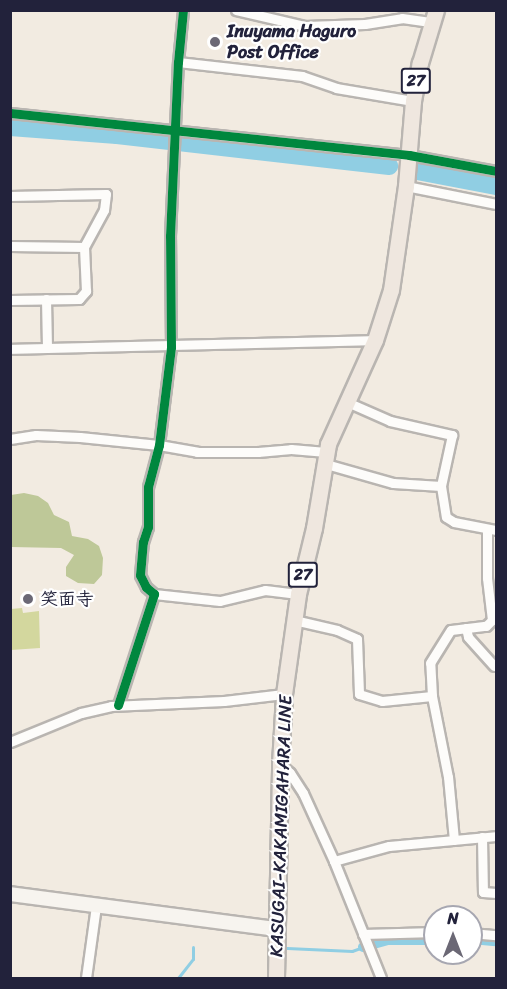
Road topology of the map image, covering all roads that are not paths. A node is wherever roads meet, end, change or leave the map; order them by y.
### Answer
1 (183, 10) edge
2 (236, 10) edge
3 (434, 16) edge
4 (178, 62) junction
5 (413, 101) junction
6 (10, 113) edge
7 (175, 130) junction
8 (409, 154) junction
9 (496, 171) edge
10 (406, 186) junction
11 (10, 196) edge
12 (496, 204) edge
13 (10, 246) edge
14 (84, 246) junction
15 (46, 299) junction
16 (10, 300) edge
17 (375, 340) junction
18 (171, 347) junction
19 (47, 348) junction
20 (10, 350) edge
21 (347, 402) junction
22 (10, 440) edge
23 (159, 445) junction
24 (326, 458) junction
25 (441, 486) junction
26 (492, 530) edge
27 (154, 594) junction
28 (298, 594) junction
29 (294, 620) junction
30 (466, 628) junction
31 (494, 666) dead end
32 (284, 694) junction
33 (432, 696) junction
34 (118, 705) junction
35 (10, 741) edge
36 (280, 765) junction
37 (496, 836) edge
38 (482, 837) junction
39 (454, 840) junction
40 (334, 861) junction
41 (496, 893) edge
42 (10, 894) edge
43 (96, 906) junction
44 (276, 929) junction
45 (423, 932) edge
46 (363, 934) junction
47 (86, 978) edge
48 (276, 978) edge
49 (381, 978) edge

1 - 4 street
2 - 3 street
3 - 5 main road, KASUGAI-KAKAMIGAHARA LINE / 27
4 - 5 street
4 - 7 street
5 - 8 main road, KASUGAI-KAKAMIGAHARA LINE / 27
6 - 7 street
7 - 8 street
7 - 18 street
8 - 9 street
8 - 10 main road, KASUGAI-KAKAMIGAHARA LINE / 27
10 - 12 street
10 - 17 main road, KASUGAI-KAKAMIGAHARA LINE / 27
11 - 14 street
13 - 14 street
14 - 15 street
15 - 16 street
15 - 19 street
17 - 18 street
17 - 21 main road, KASUGAI-KAKAMIGAHARA LINE / 27
18 - 19 street
18 - 23 street
19 - 20 street
21 - 24 main road, KASUGAI-KAKAMIGAHARA LINE / 27
21 - 25 street
22 - 23 street
23 - 24 street
23 - 27 street
24 - 25 street
24 - 28 main road, KASUGAI-KAKAMIGAHARA LINE / 27
25 - 26 street
26 - 30 street
27 - 28 street
27 - 34 street
28 - 29 main road, KASUGAI-KAKAMIGAHARA LINE / 27
29 - 32 main road, KASUGAI-KAKAMIGAHARA LINE / 27
29 - 33 street
30 - 31 street
30 - 33 street
32 - 34 street
32 - 36 main road, KASUGAI-KAKAMIGAHARA LINE / 27
33 - 39 street
34 - 35 street
36 - 40 street
36 - 44 main road, KASUGAI-KAKAMIGAHARA LINE / 27
37 - 38 street
38 - 39 street
38 - 41 street
39 - 40 street
40 - 46 street
42 - 43 main road
43 - 44 main road
43 - 47 street
44 - 48 main road, KASUGAI-KAKAMIGAHARA LINE / 27
45 - 46 street
46 - 49 street

